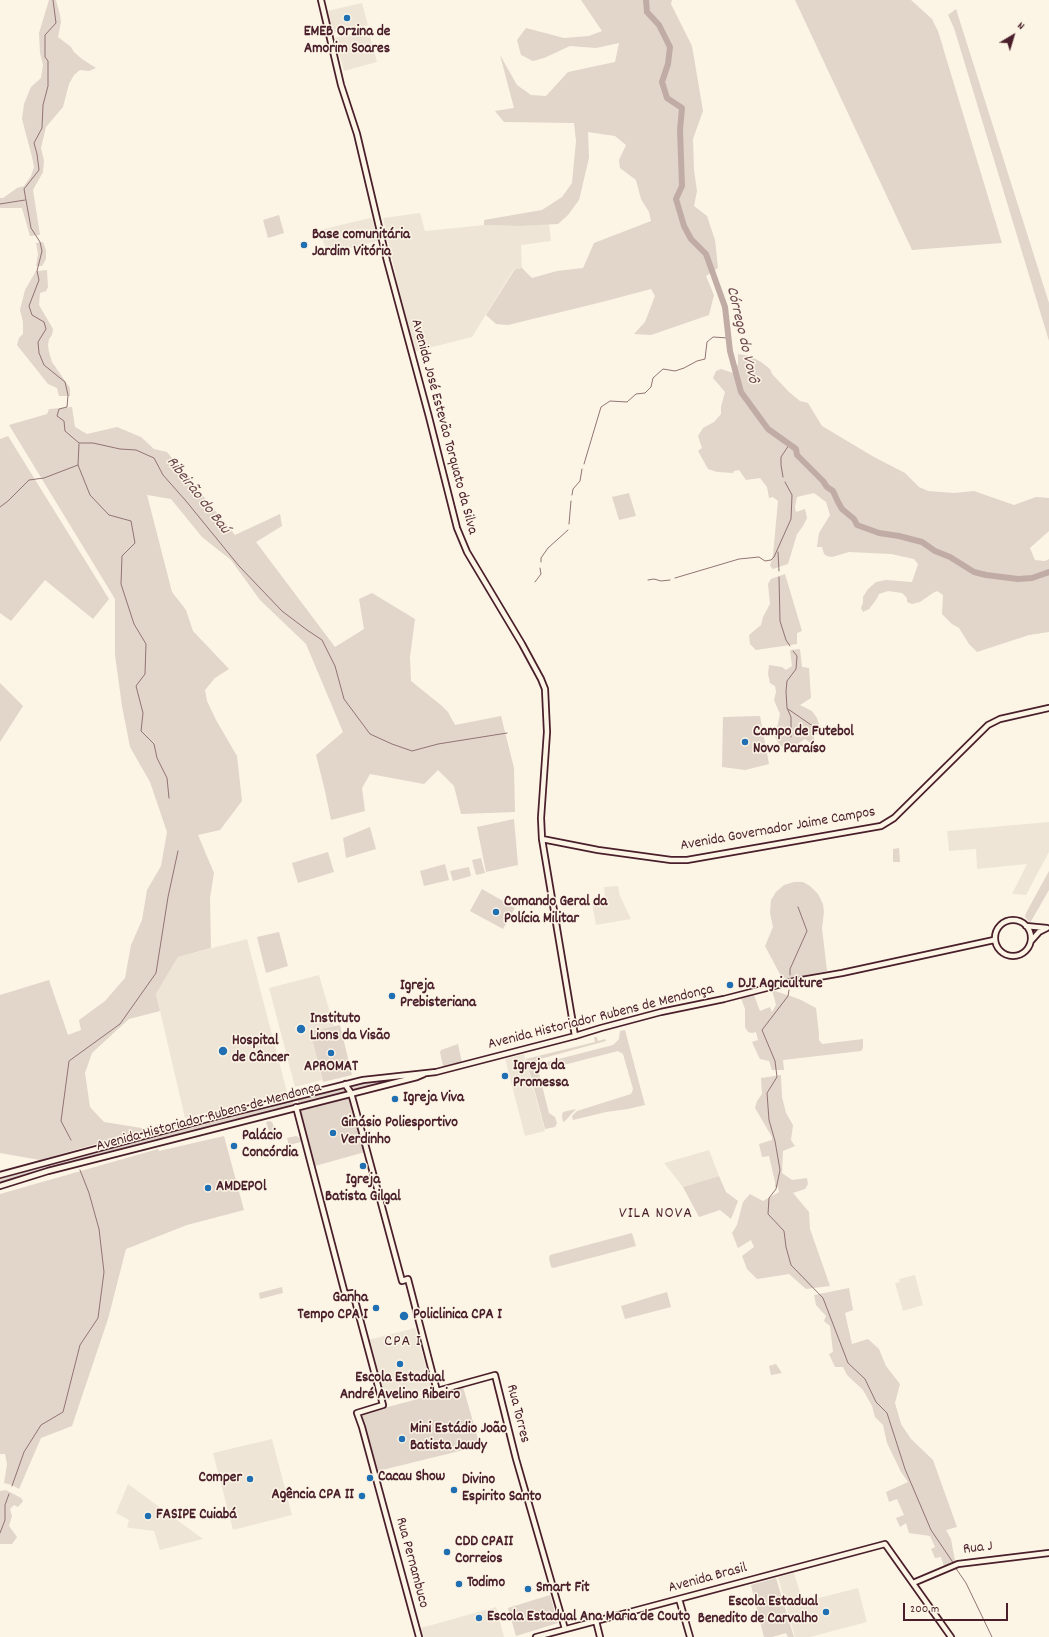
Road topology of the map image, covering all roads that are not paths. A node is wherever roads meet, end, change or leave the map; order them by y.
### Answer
1 (321, 0) edge
2 (1049, 708) edge
3 (542, 839) junction
4 (1026, 926) junction
5 (1048, 928) edge
6 (994, 940) junction
7 (1031, 941) junction
8 (575, 1036) junction
9 (424, 1074) junction
10 (385, 1078) junction
11 (345, 1084) junction
12 (384, 1086) junction
13 (351, 1094) junction
14 (296, 1107) junction
15 (0, 1175) edge
16 (0, 1186) edge
17 (1049, 1553) edge
18 (913, 1583) junction
19 (679, 1599) junction
20 (596, 1621) junction
21 (565, 1629) junction
22 (419, 1637) edge
23 (536, 1637) edge
24 (600, 1637) edge
25 (690, 1637) edge
26 (951, 1637) edge

1 - 3 main road, Avenida José Estevão Torquato da Silva
2 - 3 main road, Avenida Governador Jaime Campos
3 - 8 main road, Avenida José Estevão Torquato da Silva
4 - 5 main road
4 - 6 main road
4 - 7 main road
5 - 7 main road
6 - 7 main road
6 - 8 main road, Avenida Historiador Rubens de Mendonça
8 - 9 main road, Avenida Historiador Rubens de Mendonça
9 - 10 main road, Avenida Historiador Rubens de Mendonça
9 - 12 main road, Avenida Historiador Rubens de Mendonça
10 - 11 main road, Avenida Historiador Rubens de Mendonça
10 - 12 main road
11 - 13 main road
11 - 15 main road, Avenida Historiador Rubens de Mendonça
12 - 13 main road, Avenida Historiador Rubens de Mendonça
13 - 14 main road, Avenida Historiador Rubens de Mendonça
13 - 21 main road, Rua Torres
14 - 16 main road, Avenida Historiador Rubens de Mendonça
14 - 22 main road, Rua Pernambuco
17 - 18 main road, Rua J
18 - 19 main road, Avenida Brasil
18 - 26 main road
19 - 20 main road, Avenida Brasil
19 - 25 main road
20 - 21 main road, Avenida Brasil
20 - 24 main road
21 - 23 main road, Avenida Brasil

